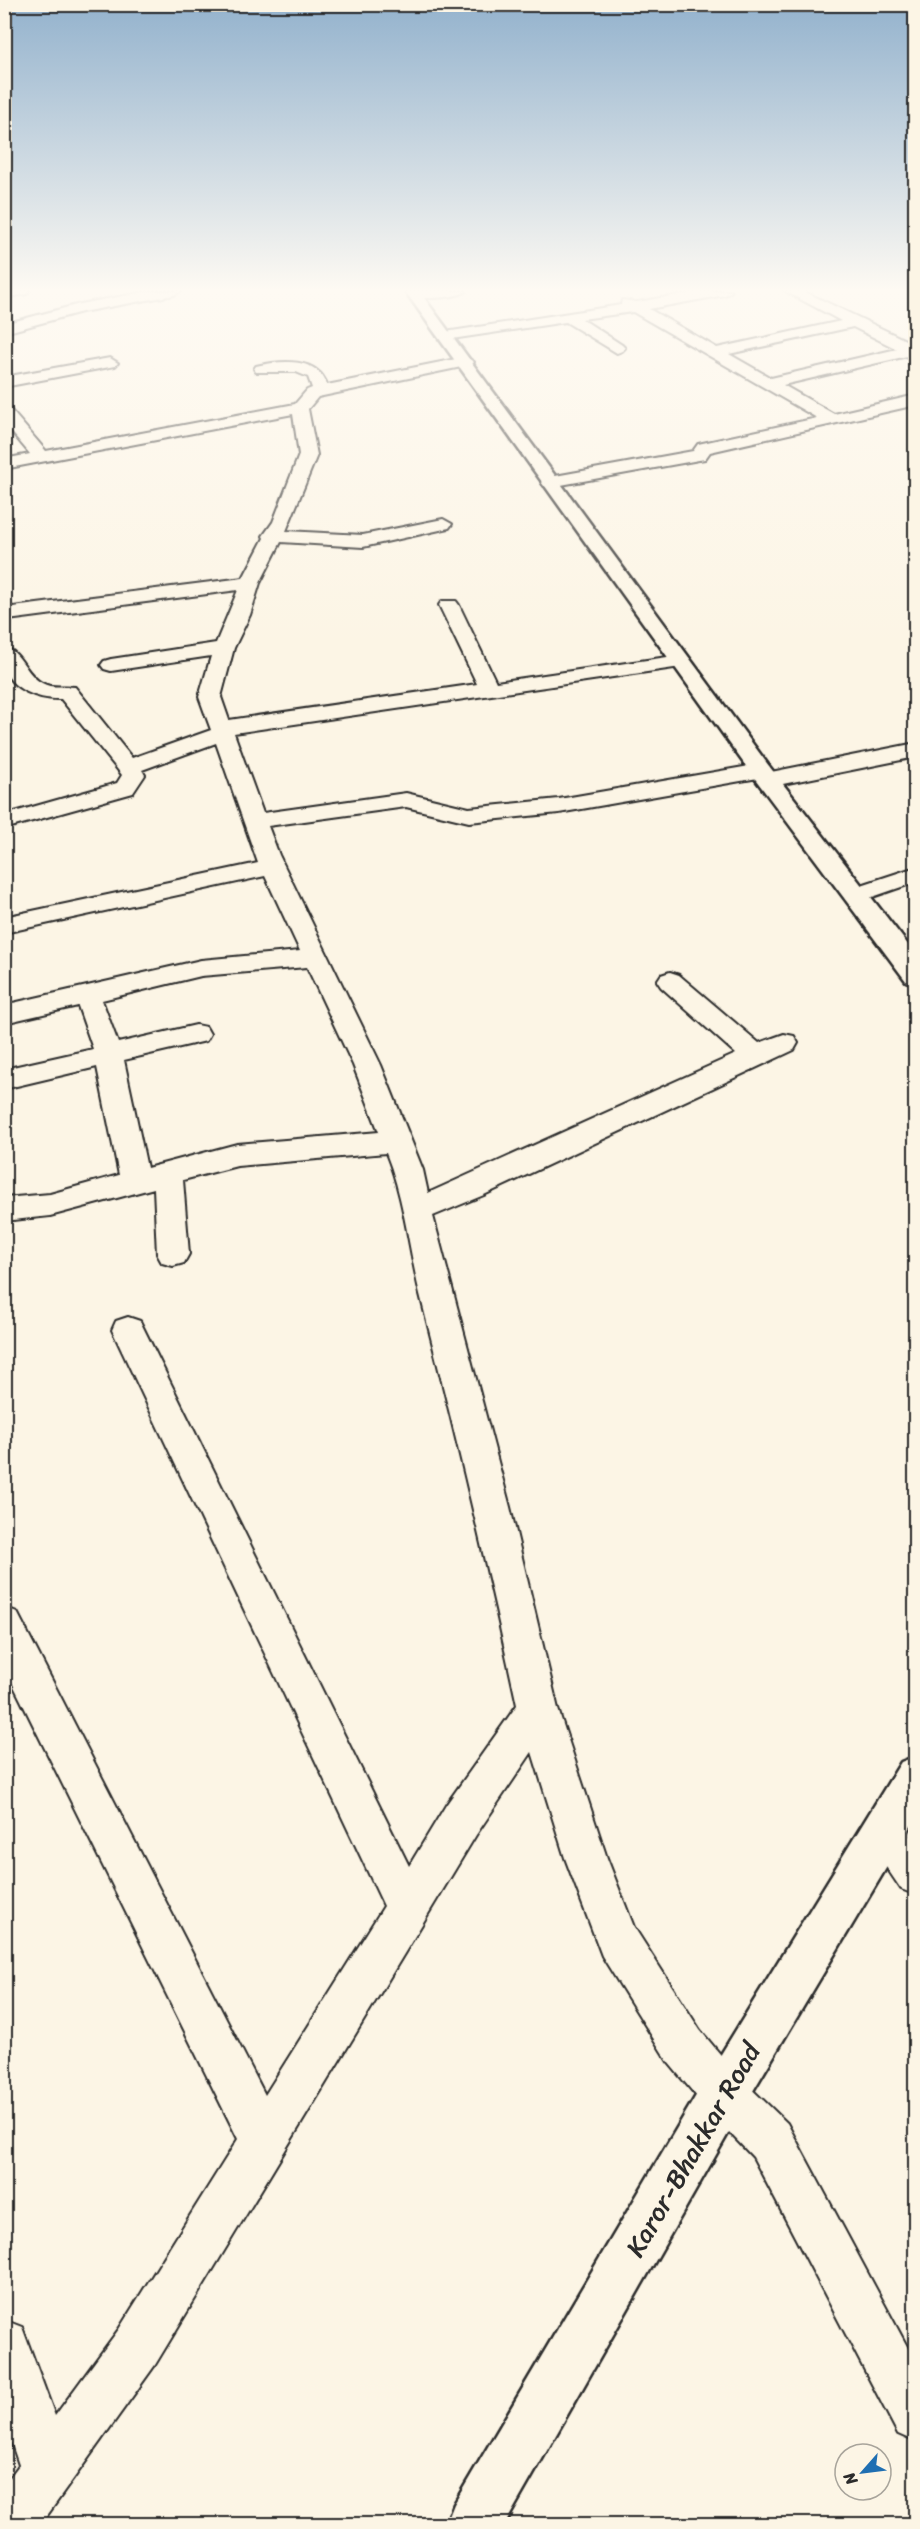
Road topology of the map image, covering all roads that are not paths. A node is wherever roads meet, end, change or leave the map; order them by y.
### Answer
1 (268, 409) edge
2 (310, 409) edge
3 (499, 409) edge
4 (812, 409) edge
5 (875, 409) edge
6 (4, 412) edge
7 (831, 419) junction
8 (43, 458) junction
9 (4, 465) edge
10 (550, 482) junction
11 (443, 524) dead end
12 (272, 536) junction
13 (250, 583) junction
14 (449, 605) dead end
15 (4, 608) edge
16 (224, 648) junction
17 (4, 652) edge
18 (681, 661) junction
19 (111, 665) dead end
20 (31, 687) junction
21 (489, 688) junction
22 (4, 693) edge
23 (222, 731) junction
24 (915, 750) edge
25 (128, 768) junction
26 (765, 775) junction
27 (255, 821) junction
28 (4, 822) edge
29 (272, 867) junction
30 (915, 873) edge
31 (855, 895) junction
32 (4, 925) edge
33 (316, 958) junction
34 (915, 975) edge
35 (670, 981) dead end
36 (87, 994) junction
37 (4, 1014) edge
38 (196, 1034) dead end
39 (784, 1043) dead end
40 (109, 1055) junction
41 (756, 1056) junction
42 (4, 1079) edge
43 (397, 1141) junction
44 (168, 1173) junction
45 (135, 1182) junction
46 (4, 1210) edge
47 (416, 1210) junction
48 (173, 1254) dead end
49 (128, 1330) dead end
50 (4, 1625) edge
51 (538, 1709) junction
52 (915, 1777) edge
53 (885, 1828) junction
54 (915, 1874) edge
55 (407, 1908) junction
56 (724, 2094) junction
57 (264, 2141) junction
58 (4, 2345) edge
59 (915, 2416) edge
60 (48, 2471) junction
61 (9, 2524) edge
62 (474, 2524) edge

1 - 8 street
2 - 12 street
3 - 10 main road
4 - 7 street
5 - 7 street
6 - 8 street
7 - 10 street
8 - 9 street
10 - 18 main road
11 - 12 street
12 - 13 street
13 - 15 street
13 - 16 street
14 - 21 street
16 - 19 street
16 - 23 street
17 - 20 street
18 - 21 street
18 - 26 main road
20 - 22 street
20 - 25 street
21 - 23 street
23 - 25 street
23 - 27 street
24 - 26 street
25 - 28 street
26 - 27 street
26 - 31 main road
27 - 29 street
29 - 32 street
29 - 33 street
30 - 31 street
31 - 34 main road
33 - 36 street
33 - 43 street
35 - 41 street
36 - 37 street
36 - 40 street
38 - 40 street
39 - 41 street
40 - 42 street
40 - 45 street
41 - 47 street
43 - 44 street
43 - 47 street
44 - 45 street
44 - 48 street
45 - 46 street
47 - 51 street
49 - 55 street
50 - 57 street
51 - 55 street
51 - 56 street
52 - 53 main road, Karor-Bhakkar Road
53 - 54 street
53 - 56 main road, Karor-Bhakkar Road
55 - 57 street
56 - 59 street
56 - 62 main road, Karor-Bhakkar Road
57 - 60 street
58 - 60 street
60 - 61 street

